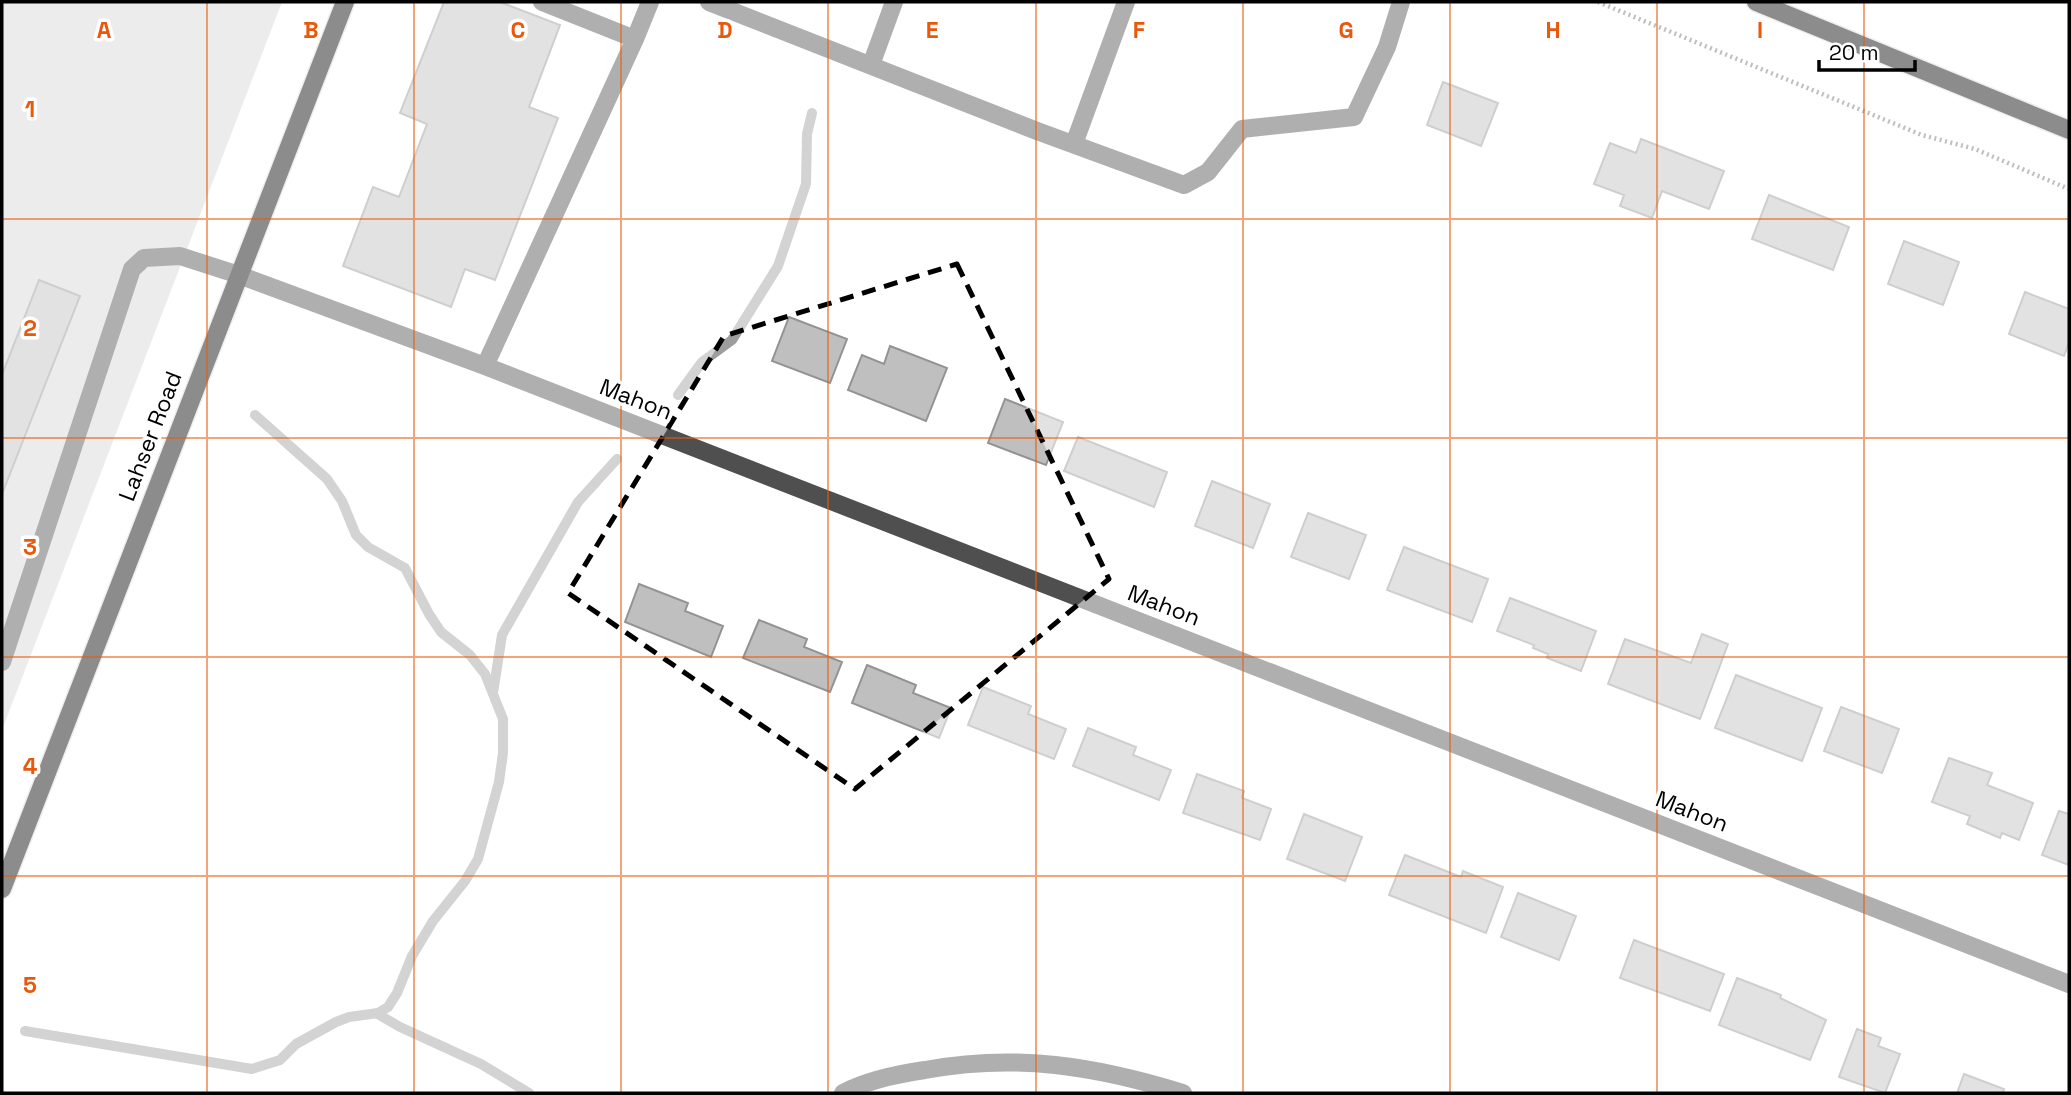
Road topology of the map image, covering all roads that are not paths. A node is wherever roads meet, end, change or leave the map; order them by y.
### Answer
1 (345, 2) edge
2 (542, 2) edge
3 (650, 2) edge
4 (894, 2) edge
5 (1126, 2) edge
6 (1401, 2) edge
7 (1756, 2) edge
8 (715, 3) edge
9 (635, 39) junction
10 (871, 65) junction
11 (2069, 130) edge
12 (1074, 144) junction
13 (239, 275) junction
14 (485, 366) junction
15 (2, 662) edge
16 (2, 889) edge
17 (2069, 984) edge
18 (843, 1093) edge
19 (1183, 1093) edge

1 - 13 main road, Lahser Road
2 - 9 street
3 - 9 street
4 - 10 street
5 - 12 street
6 - 12 street
7 - 11 main road
8 - 10 street
9 - 14 street
10 - 12 street
13 - 14 street, Mahon
13 - 15 street, Mahon
13 - 16 main road, Lahser Road
14 - 17 street, Mahon
18 - 19 street

